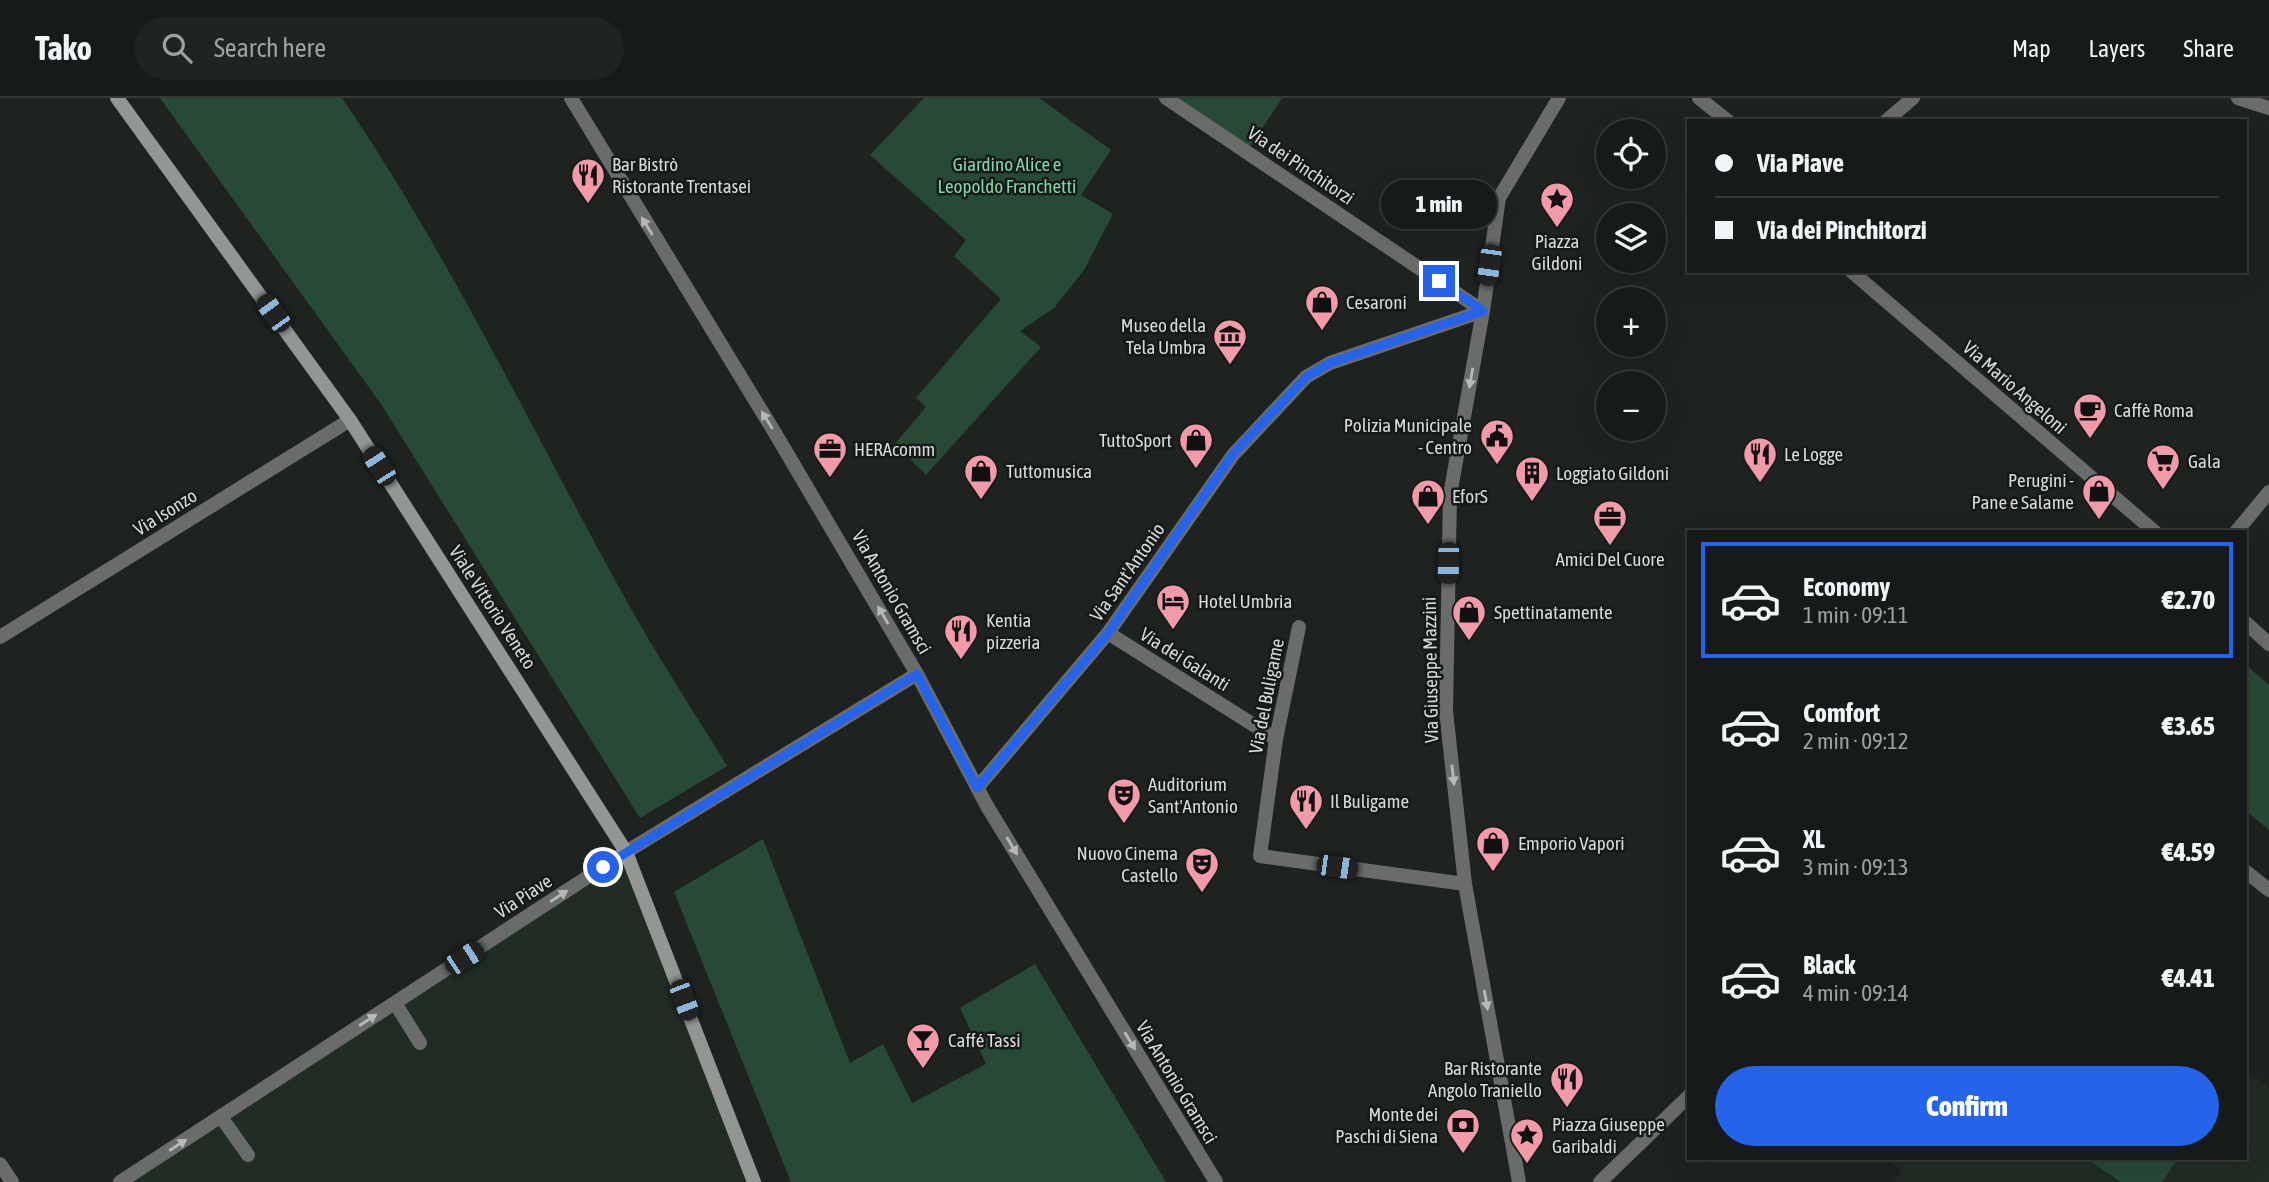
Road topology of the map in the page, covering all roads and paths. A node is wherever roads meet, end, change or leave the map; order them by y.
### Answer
1 (117, 98) edge
2 (571, 98) edge
3 (1166, 98) edge
4 (1559, 98) edge
5 (1699, 98) edge
6 (1913, 98) edge
7 (2238, 98) edge
8 (2269, 108) edge
9 (1725, 119) edge
10 (1888, 119) edge
11 (1853, 273) edge
12 (1483, 311) junction
13 (350, 420) junction
14 (2269, 492) edge
15 (2153, 530) edge
16 (2238, 530) edge
17 (2247, 624) edge
18 (1299, 627) dead end
19 (1108, 633) junction
20 (0, 637) edge
21 (2269, 644) edge
22 (917, 674) junction
23 (1276, 739) junction
24 (977, 788) junction
25 (626, 852) junction
26 (2247, 873) edge
27 (1465, 884) junction
28 (2269, 890) edge
29 (395, 1003) junction
30 (420, 1043) dead end
31 (1687, 1098) edge
32 (221, 1117) junction
33 (248, 1155) dead end
34 (0, 1164) edge
35 (12, 1182) edge
36 (120, 1182) edge
37 (754, 1182) edge
38 (1216, 1182) edge
39 (1519, 1182) edge
40 (1600, 1182) edge

1 - 13 main road, Viale Vittorio Veneto
22 -> 2 street, Via Antonio Gramsci
3 - 12 street, Via dei Pinchitorzi
4 - 12 street, Via Giuseppe Mazzini
5 - 9 street
6 - 10 street
7 - 8 street
11 - 15 street, Via Mario Angeloni
12 - 19 street, Via Sant'Antonio
12 -> 27 street, Via Giuseppe Mazzini
13 - 20 street, Via Isonzo
13 - 25 main road, Viale Vittorio Veneto
14 - 16 street
17 - 21 street
18 - 23 street, Via del Buligame
19 - 23 street, Via dei Galanti
19 - 24 street, Via Sant'Antonio
22 - 24 street, Via Antonio Gramsci
22 - 25 street, Via Piave
23 - 27 street, Via del Buligame
24 -> 38 street, Via Antonio Gramsci
29 -> 25 street, Via Piave
25 - 37 main road, Viale Vittorio Veneto
26 - 28 street
27 -> 39 street, Via Giuseppe Mazzini
29 - 30 street
32 -> 29 street, Via Piave
31 - 40 street
32 - 33 street
36 -> 32 street, Via Piave
34 - 35 street

